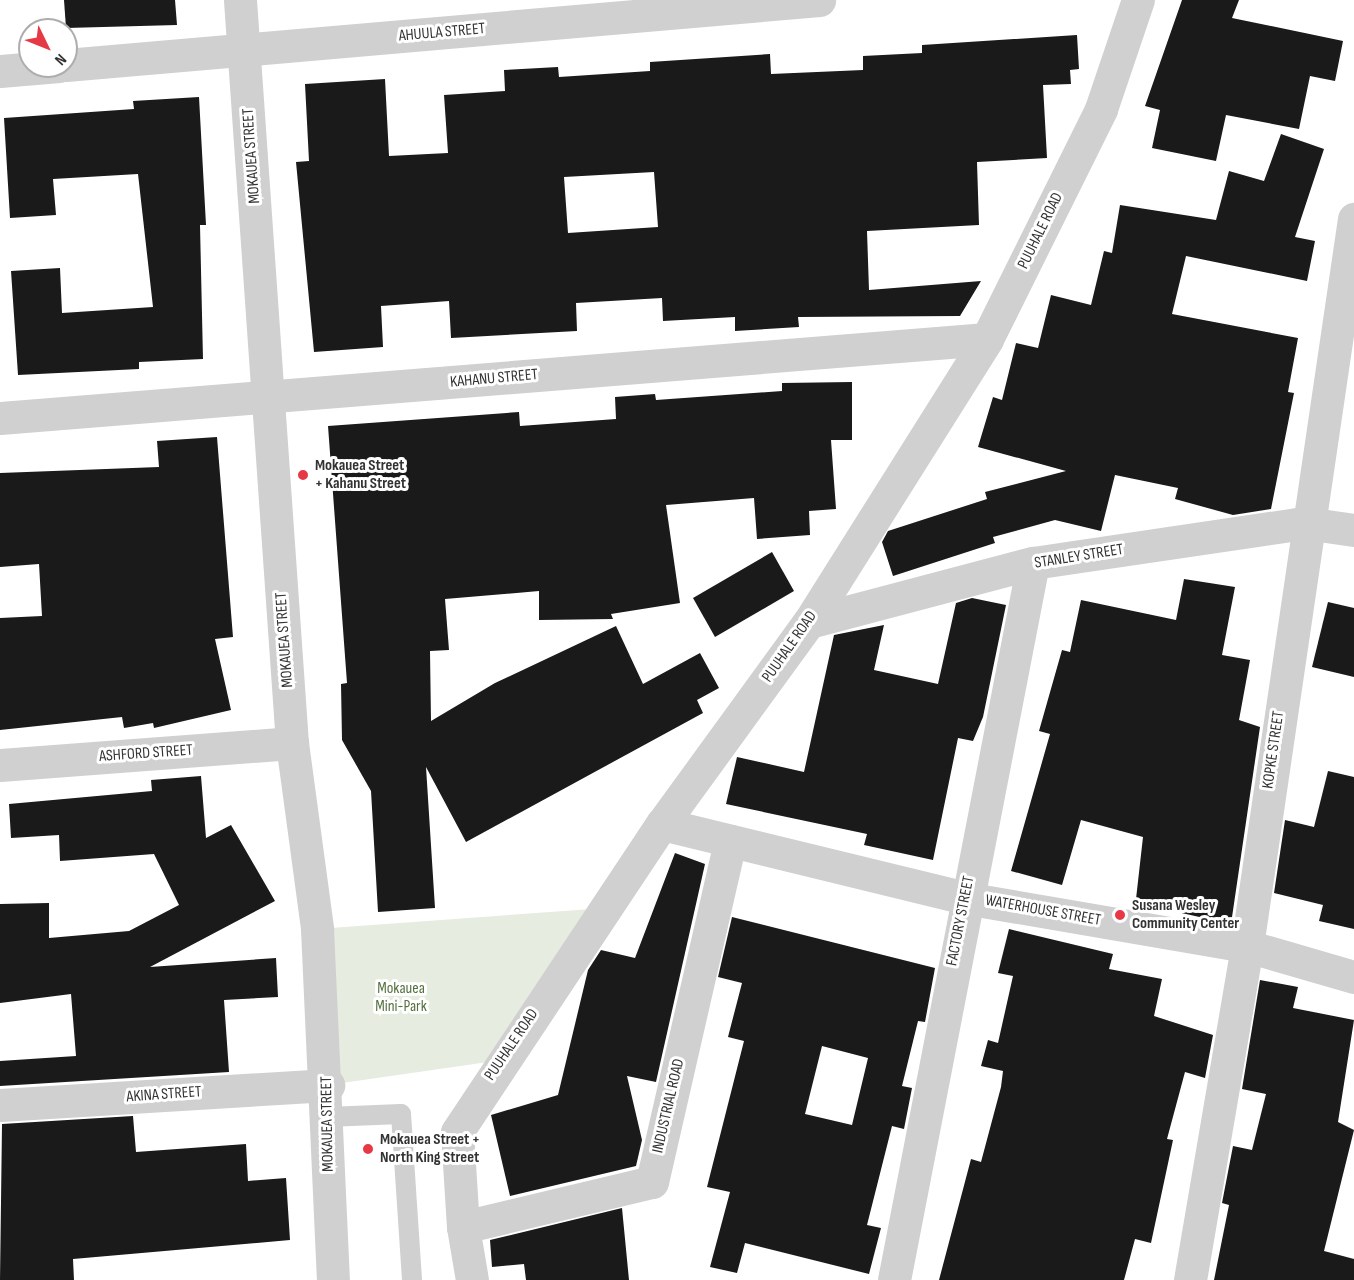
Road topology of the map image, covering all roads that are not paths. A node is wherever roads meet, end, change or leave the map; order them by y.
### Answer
1 (240, 0) edge
2 (819, 0) edge
3 (1138, 0) edge
4 (246, 50) junction
5 (78, 64) edge
6 (18, 69) edge
7 (0, 71) edge
8 (1354, 219) edge
9 (987, 339) junction
10 (268, 397) junction
11 (0, 418) edge
12 (1305, 523) junction
13 (1354, 530) edge
14 (1034, 563) junction
15 (809, 622) junction
16 (292, 743) junction
17 (0, 765) edge
18 (662, 824) junction
19 (730, 841) junction
20 (965, 898) junction
21 (1247, 946) junction
22 (1354, 977) edge
23 (328, 1084) junction
24 (0, 1105) edge
25 (327, 1117) junction
26 (463, 1227) junction
27 (333, 1280) edge
28 (412, 1280) edge
29 (472, 1280) edge
30 (894, 1280) edge
31 (1190, 1280) edge

1 - 4 street, MOKAUEA STREET
2 - 4 street, AHUULA STREET
3 - 9 street, PUUHALE ROAD
4 - 5 street, AHUULA STREET
4 - 10 street, MOKAUEA STREET
6 - 7 street
8 - 12 street, KOPKE STREET
9 - 10 street, KAHANU STREET
9 - 15 street, PUUHALE ROAD
10 - 11 street, KAHANU STREET
10 - 16 street, MOKAUEA STREET
12 - 13 street, STANLEY STREET
12 - 14 street, STANLEY STREET
12 - 21 street, KOPKE STREET
14 - 15 street, STANLEY STREET
14 - 20 street, FACTORY STREET
15 - 18 street, PUUHALE ROAD
16 - 17 street, ASHFORD STREET
16 - 23 street, MOKAUEA STREET
18 - 19 street, WATERHOUSE STREET
18 - 26 street, PUUHALE ROAD
19 - 20 street, WATERHOUSE STREET
19 - 26 street, INDUSTRIAL ROAD
20 - 21 street, WATERHOUSE STREET
20 - 30 street, FACTORY STREET
21 - 22 street, WATERHOUSE STREET
21 - 31 street, KOPKE STREET
23 - 24 street, AKINA STREET
23 - 25 street, MOKAUEA STREET
25 - 27 street, MOKAUEA STREET
25 - 28 lane
26 - 29 street, PUUHALE ROAD

